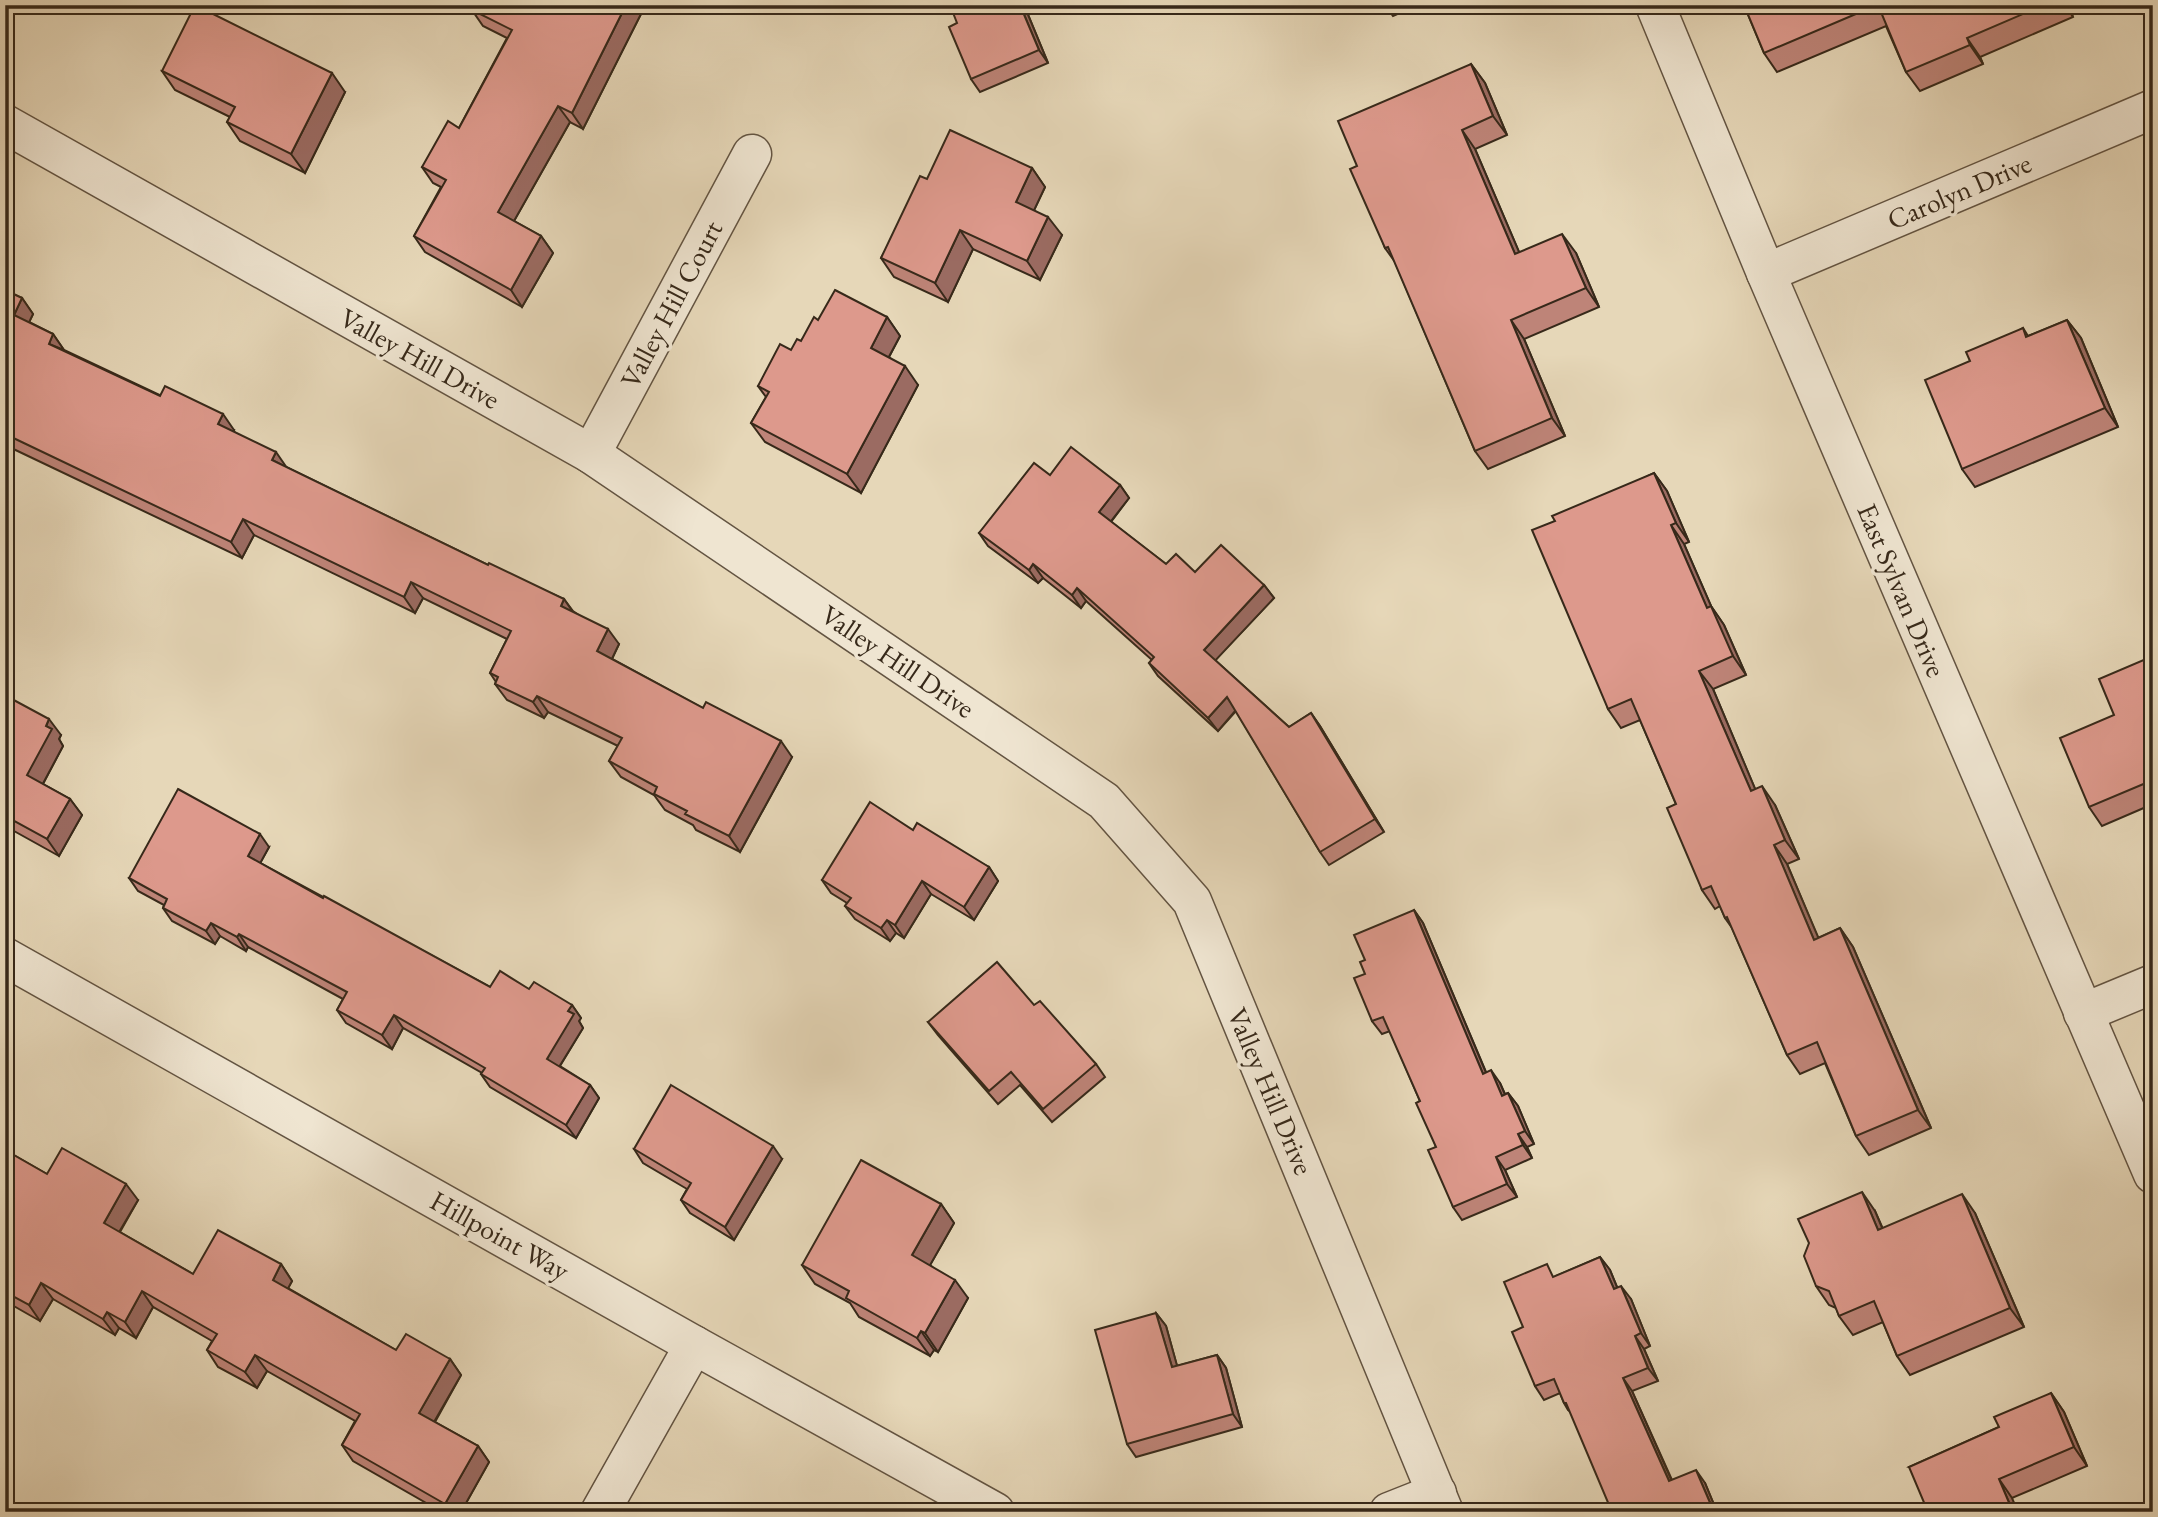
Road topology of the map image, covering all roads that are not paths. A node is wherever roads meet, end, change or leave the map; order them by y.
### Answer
1 (1655, 5) edge
2 (2153, 109) edge
3 (5, 124) edge
4 (752, 154) dead end
5 (1766, 272) junction
6 (591, 454) junction
7 (5, 957) edge
8 (2153, 984) edge
9 (2083, 1013) junction
10 (2153, 1174) edge
11 (694, 1345) junction
12 (1441, 1502) edge
13 (600, 1512) edge
14 (995, 1512) edge
15 (1389, 1512) edge

1 - 5 street, East Sylvan Drive
2 - 5 street, Carolyn Drive
3 - 6 street, Valley Hill Drive
4 - 6 street, Valley Hill Court
5 - 9 street, East Sylvan Drive
6 - 12 street, Valley Hill Drive
7 - 11 street, Hillpoint Way
8 - 9 street
9 - 10 street, East Sylvan Drive
11 - 13 street
11 - 14 street, Hillpoint Way
12 - 15 street

